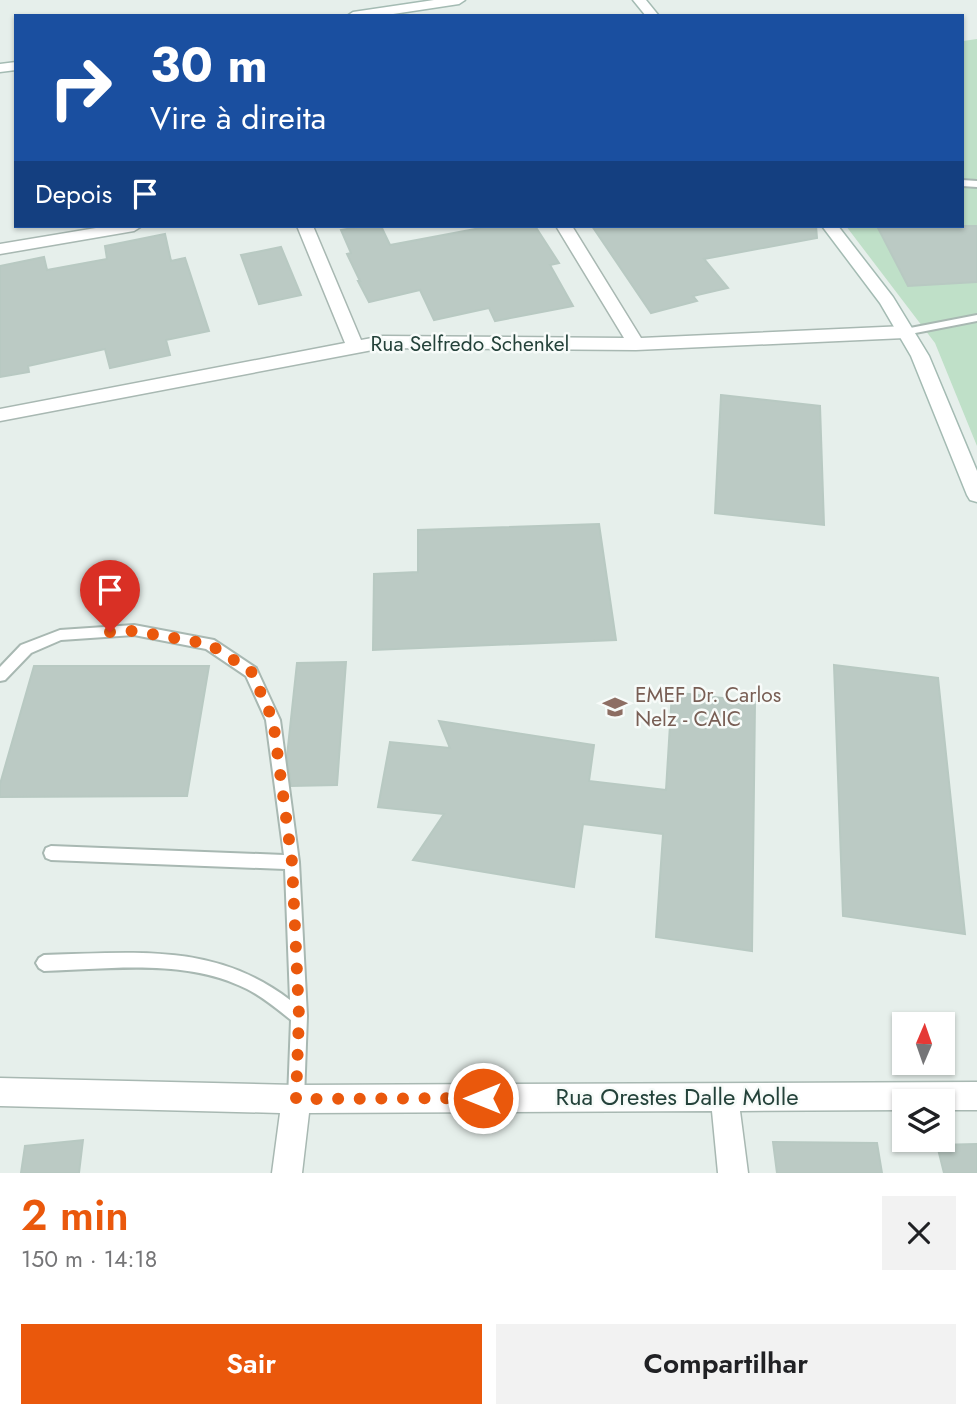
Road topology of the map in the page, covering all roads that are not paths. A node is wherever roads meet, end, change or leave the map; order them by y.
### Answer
1 (459, 0) edge
2 (639, 0) edge
3 (366, 14) edge
4 (651, 14) edge
5 (122, 228) edge
6 (307, 228) edge
7 (565, 228) edge
8 (832, 228) edge
9 (0, 249) edge
10 (977, 318) edge
11 (905, 332) junction
12 (636, 344) junction
13 (355, 346) junction
14 (0, 415) edge
15 (977, 495) edge
16 (0, 676) edge
17 (51, 853) dead end
18 (292, 862) junction
19 (44, 963) dead end
20 (299, 1016) junction
21 (0, 1092) edge
22 (724, 1096) junction
23 (977, 1096) edge
24 (296, 1099) junction
25 (287, 1173) edge
26 (733, 1173) edge

1 - 3 street
2 - 4 street
5 - 9 street
6 - 13 street
7 - 12 street
8 - 11 street
10 - 11 lane
11 - 12 street, Rua Selfredo Schenkel
11 - 15 street
12 - 13 street, Rua Selfredo Schenkel
13 - 14 street, Rua Selfredo Schenkel
16 - 18 lane
17 - 18 lane
18 - 20 lane
19 - 20 lane
20 - 24 lane
21 - 24 street, Rua Orestes Dalle Molle
22 - 23 street, Rua Orestes Dalle Molle
22 - 24 street, Rua Orestes Dalle Molle
22 - 26 street
24 - 25 street

